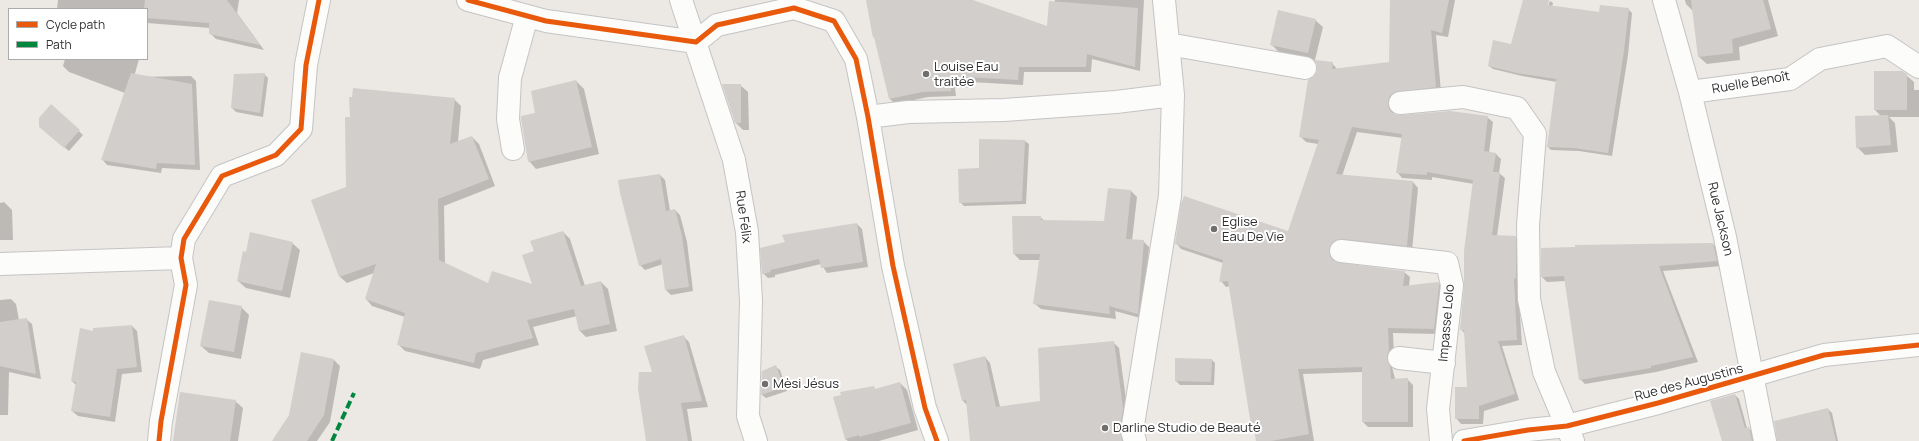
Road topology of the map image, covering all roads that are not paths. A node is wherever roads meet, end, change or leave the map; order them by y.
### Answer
1 (320, 0) edge
2 (468, 0) edge
3 (681, 0) edge
4 (1164, 0) edge
5 (1664, 0) edge
6 (527, 16) junction
7 (696, 42) junction
8 (1168, 44) junction
9 (1919, 67) edge
10 (1305, 68) dead end
11 (1690, 92) junction
12 (1173, 95) junction
13 (1400, 103) dead end
14 (868, 117) junction
15 (513, 149) dead end
16 (1341, 251) dead end
17 (181, 258) junction
18 (0, 264) edge
19 (1919, 345) edge
20 (1399, 358) dead end
21 (1444, 363) junction
22 (1752, 377) junction
23 (1570, 434) edge
24 (159, 441) edge
25 (756, 441) edge
26 (937, 441) edge
27 (1135, 441) edge
28 (1441, 441) edge
29 (1464, 441) edge
30 (1765, 441) edge

1 - 17 street
2 - 6 street
3 - 7 street, Rue Félix
4 - 8 street
5 - 11 street, Rue Jackson
6 - 7 street
6 - 15 street
7 - 14 street
7 - 25 street, Rue Félix
8 - 10 street
8 - 12 street
9 - 11 street, Ruelle Benoît
11 - 22 street, Rue Jackson
12 - 14 street
12 - 27 street
13 - 23 street
14 - 26 street
16 - 21 street, Impasse Lolo
17 - 18 street
17 - 24 street
19 - 22 street, Rue des Augustins
20 - 21 street
21 - 28 street, Impasse Lolo
22 - 23 street, Rue des Augustins
22 - 30 street, Rue Jackson
23 - 29 street, Rue des Augustins

